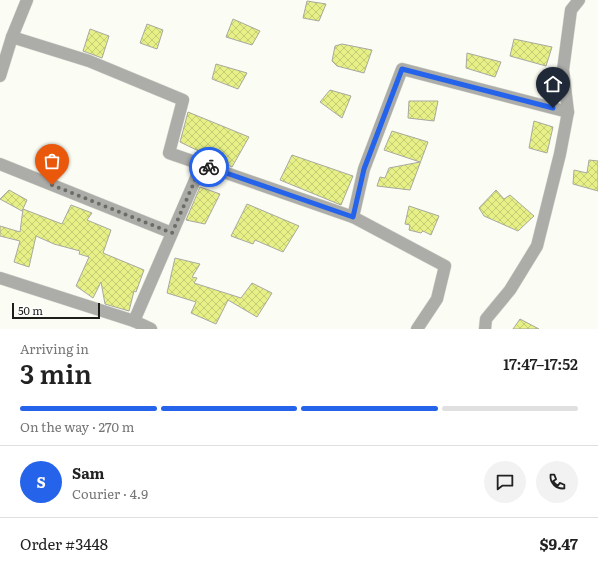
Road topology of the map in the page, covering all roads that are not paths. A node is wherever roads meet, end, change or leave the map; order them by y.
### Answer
1 (27, 0) edge
2 (579, 0) edge
3 (12, 37) junction
4 (0, 76) edge
5 (568, 112) junction
6 (0, 164) edge
7 (202, 164) junction
8 (353, 217) junction
9 (172, 233) junction
10 (0, 278) edge
11 (134, 321) junction
12 (151, 329) edge
13 (417, 329) edge
14 (485, 329) edge

1 - 3 street
2 - 5 street
3 - 4 street
3 - 7 street
5 - 8 street
5 - 14 street
6 - 9 street
7 - 8 street
7 - 9 street
8 - 13 street
9 - 11 street
10 - 11 street
11 - 12 street

